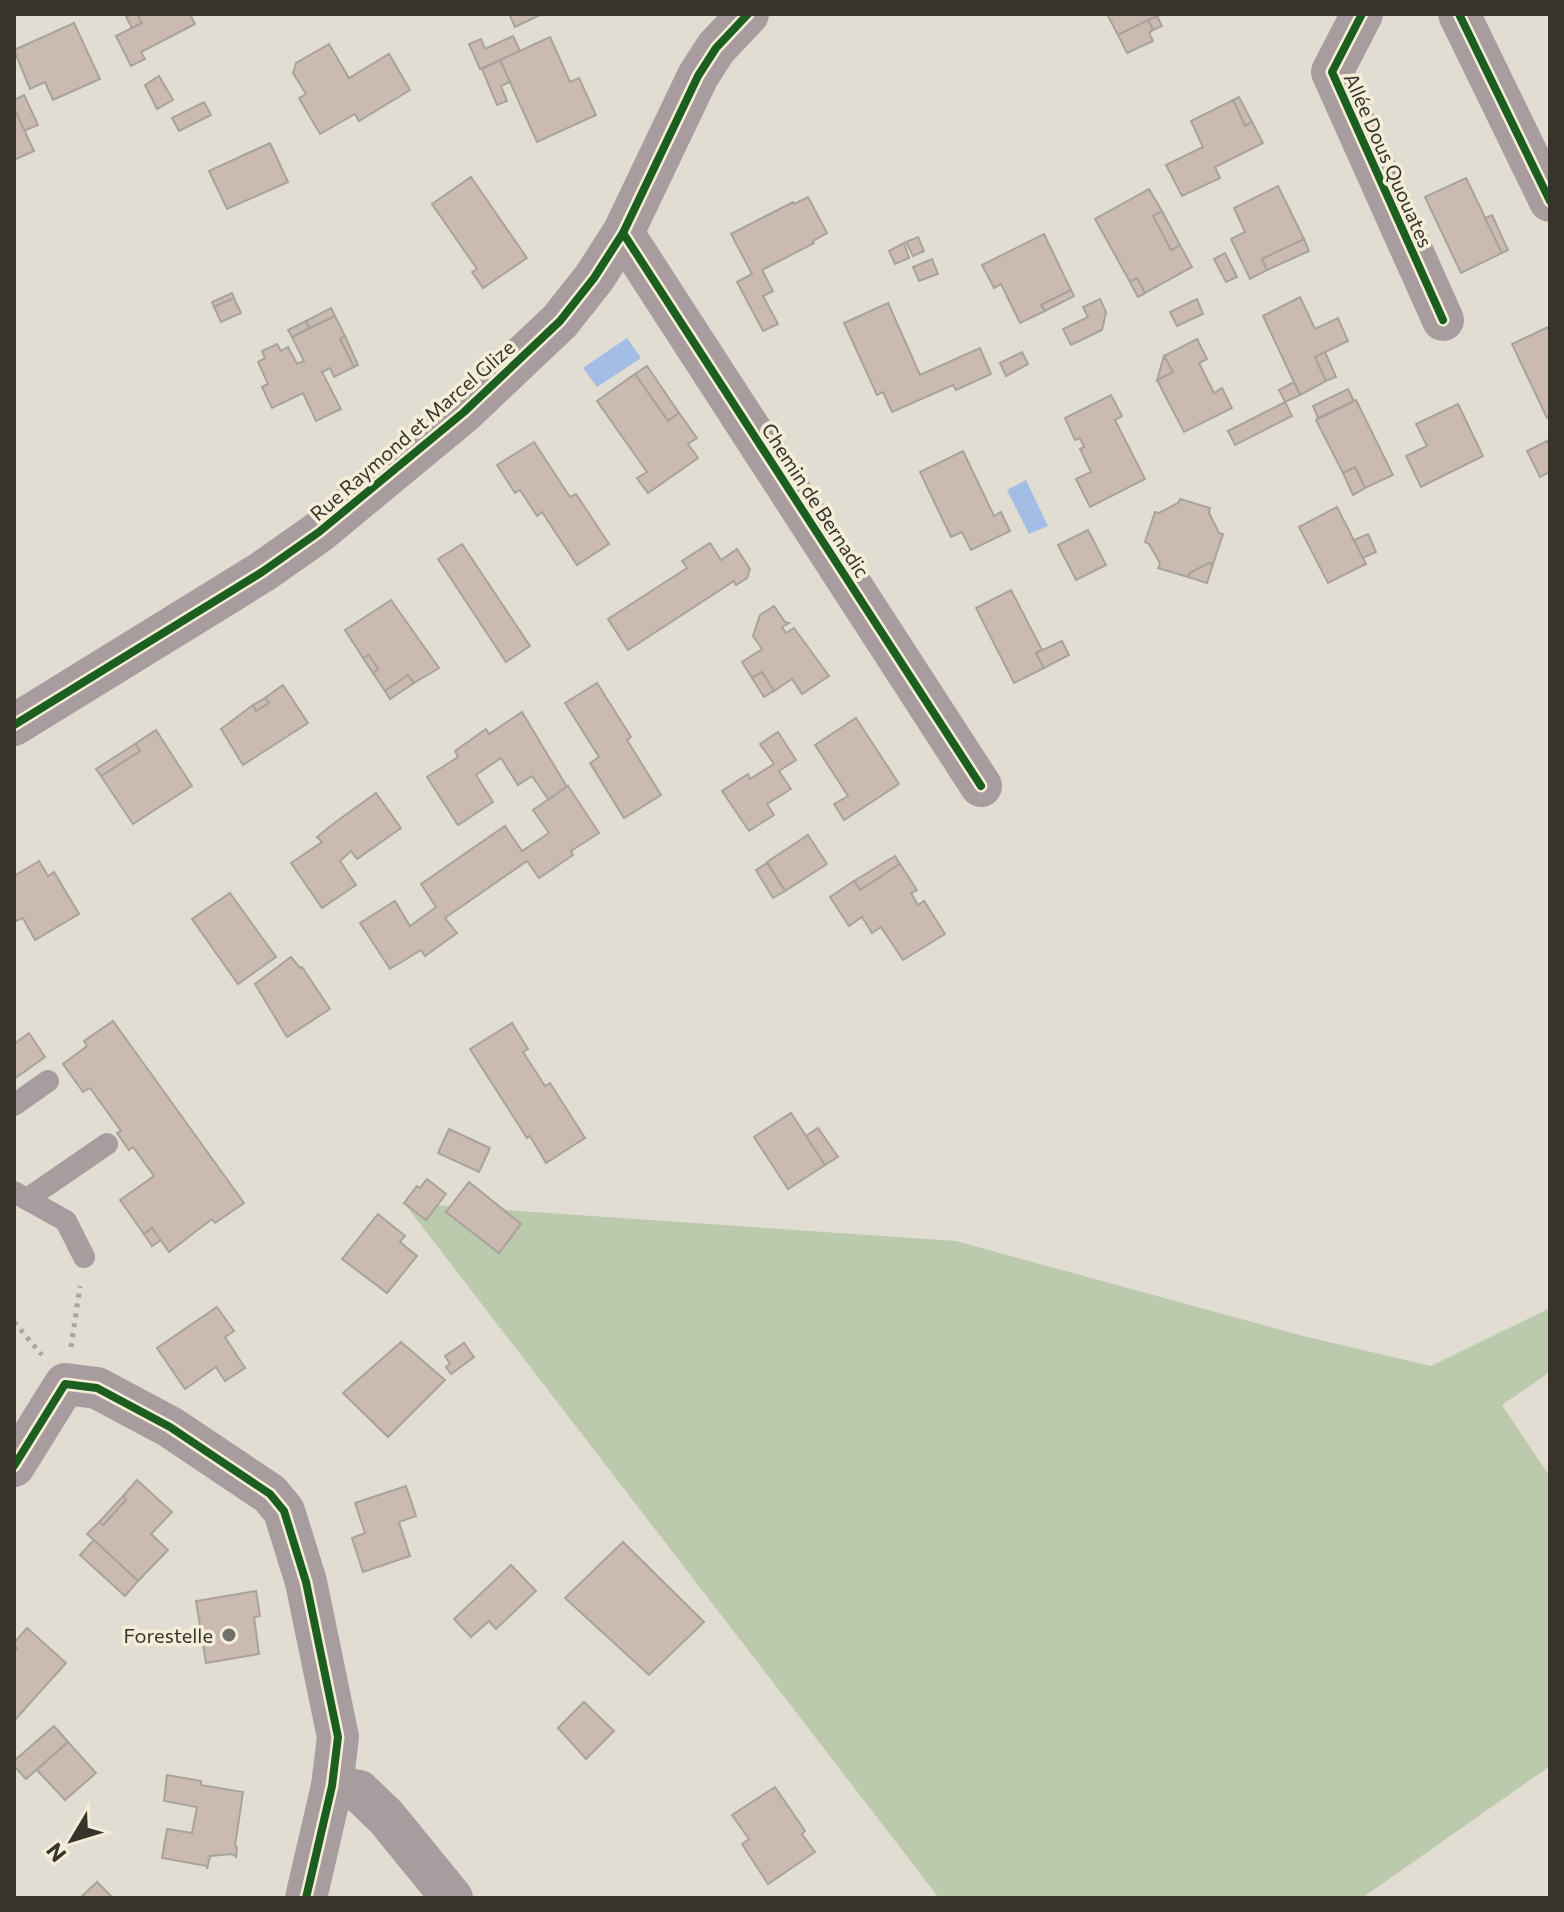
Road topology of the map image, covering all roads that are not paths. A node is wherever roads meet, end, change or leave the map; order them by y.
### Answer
1 (748, 14) edge
2 (1362, 14) edge
3 (1459, 14) edge
4 (1550, 201) edge
5 (623, 233) junction
6 (1443, 320) dead end
7 (14, 725) edge
8 (981, 786) dead end
9 (48, 1081) dead end
10 (14, 1105) edge
11 (107, 1144) dead end
12 (20, 1195) edge
13 (84, 1257) road end
14 (14, 1466) edge
15 (332, 1786) junction
16 (306, 1898) edge
17 (452, 1898) edge

1 - 5 street, Rue Raymond et Marcel Glize
2 - 6 street, Allée Dous Quouates
3 - 4 street
5 - 7 street, Rue Raymond et Marcel Glize
5 - 8 street, Chemin de Bernadic
9 - 10 lane
11 - 12 lane
12 - 13 lane
14 - 15 street
15 - 16 street
15 - 17 street

